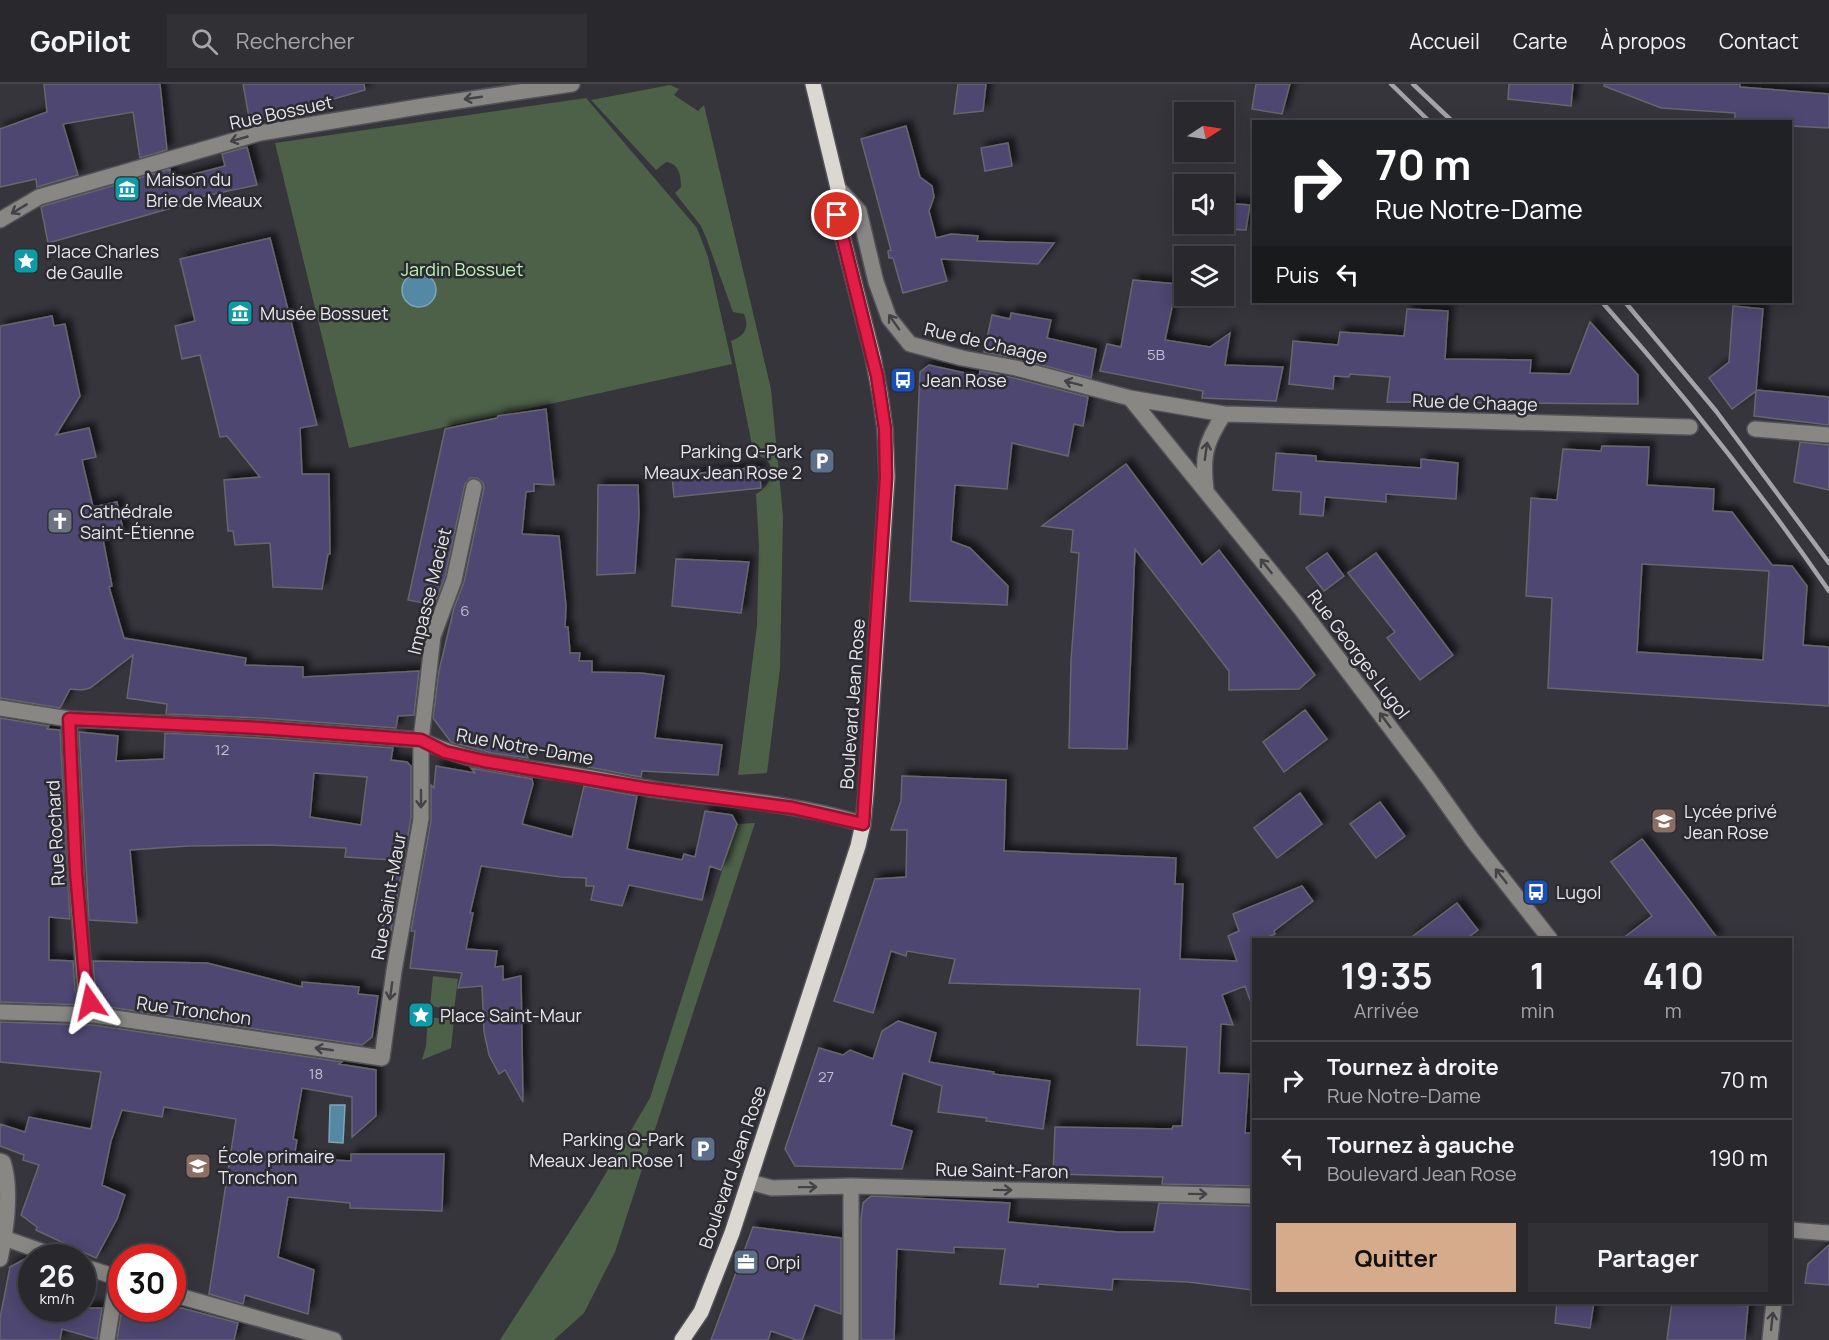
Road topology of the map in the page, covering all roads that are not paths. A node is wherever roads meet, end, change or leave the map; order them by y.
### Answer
1 (572, 84) edge
2 (813, 84) edge
3 (838, 188) junction
4 (0, 220) edge
5 (1130, 398) junction
6 (1224, 414) junction
7 (1690, 427) dead end
8 (1755, 429) dead end
9 (1829, 435) edge
10 (474, 487) dead end
11 (1206, 492) junction
12 (0, 708) edge
13 (69, 719) junction
14 (421, 740) junction
15 (863, 824) junction
16 (1549, 938) edge
17 (0, 1012) edge
18 (95, 1015) junction
19 (382, 1058) joint
20 (2, 1162) edge
21 (750, 1182) junction
22 (851, 1186) junction
23 (1252, 1196) edge
24 (1792, 1230) edge
25 (1829, 1233) edge
26 (4, 1238) junction
27 (21, 1244) edge
28 (0, 1259) edge
29 (186, 1298) edge
30 (1774, 1304) edge
31 (110, 1322) edge
32 (107, 1340) edge
33 (334, 1340) edge
34 (682, 1340) edge
35 (851, 1340) edge
36 (1770, 1340) edge

1 -> 4 street, Rue Bossuet
2 - 3 main road, Boulevard Jean Rose
5 -> 3 street, Rue de Chaage
3 - 15 main road, Boulevard Jean Rose
5 - 6 street, Rue de Chaage
5 - 11 street, Rue Georges Lugol
6 - 7 street, Rue de Chaage
11 -> 6 street
8 - 9 street
10 - 14 street, Impasse Maciet
16 -> 11 street, Rue Georges Lugol
12 - 13 street, Rue Notre-Dame
13 - 14 street, Rue Notre-Dame
13 - 18 street, Rue Rochard
14 - 15 street, Rue Notre-Dame
14 -> 19 street, Rue Saint-Maur
15 - 21 main road, Boulevard Jean Rose
17 - 18 street, Rue Tronchon
19 -> 18 street, Rue Tronchon
20 - 26 street
21 -> 22 street, Rue Saint-Faron
21 - 34 main road, Boulevard Jean Rose
22 -> 23 street, Rue Saint-Faron
22 - 35 street
24 - 25 street
26 - 27 street
26 - 28 street
29 - 33 street
36 -> 30 street
31 - 32 street

